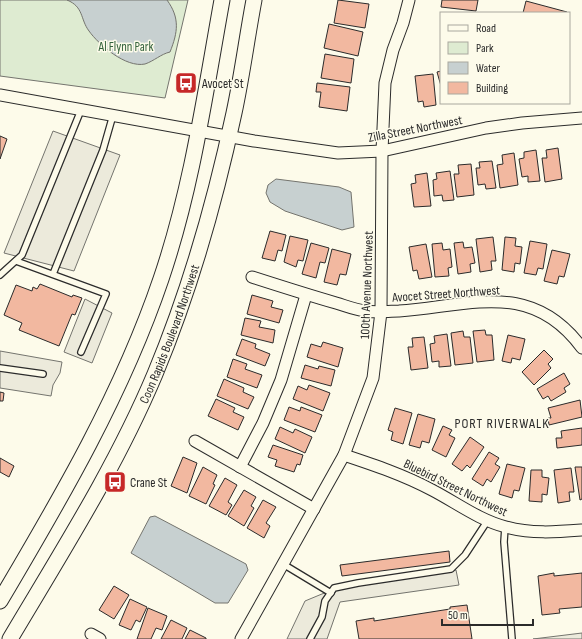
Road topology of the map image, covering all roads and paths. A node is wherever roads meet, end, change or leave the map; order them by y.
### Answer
1 (222, 0) edge
2 (254, 0) edge
3 (409, 0) edge
4 (0, 95) edge
5 (81, 110) junction
6 (113, 115) junction
7 (582, 118) edge
8 (199, 130) junction
9 (229, 136) junction
10 (382, 151) junction
11 (16, 261) junction
12 (53, 274) junction
13 (0, 275) edge
14 (252, 277) dead end
15 (306, 295) junction
16 (381, 312) junction
17 (582, 348) edge
18 (81, 352) dead end
19 (0, 368) edge
20 (43, 374) dead end
21 (195, 442) dead end
22 (344, 455) junction
23 (240, 467) junction
24 (314, 509) junction
25 (488, 520) junction
26 (505, 527) junction
27 (582, 530) edge
28 (283, 564) junction
29 (331, 593) junction
30 (0, 601) edge
31 (10, 639) edge
32 (241, 639) edge
33 (310, 639) edge
34 (512, 639) edge

1 - 8 main road, Coon Rapids Boulevard Northwest
2 - 9 main road, Coon Rapids Boulevard Northwest
3 - 10 street, 100th Avenue Northwest
4 - 5 street
5 - 6 street
5 - 11 lane
6 - 8 street
6 - 12 lane
7 - 10 street, Zilla Street Northwest
8 - 9 street
8 - 30 main road, Coon Rapids Boulevard Northwest
9 - 10 street, Zilla Street Northwest
9 - 31 main road, Coon Rapids Boulevard Northwest
10 - 16 street, 100th Avenue Northwest
11 - 12 lane
11 - 13 lane
12 - 18 lane
14 - 15 street, Avocet Street Northwest
15 - 16 street, Avocet Street Northwest
15 - 23 street
16 - 17 street, Avocet Street Northwest
16 - 22 street, 100th Avenue Northwest
19 - 20 lane
21 - 23 street
22 - 24 street, 100th Avenue Northwest
22 - 25 street, Bluebird Street Northwest
23 - 24 street
24 - 28 street, 100th Avenue Northwest
25 - 26 street, Bluebird Street Northwest
25 - 29 lane
26 - 27 street, Bluebird Street Northwest
26 - 34 lane
28 - 29 lane
28 - 32 street, 100th Avenue Northwest
29 - 33 lane

